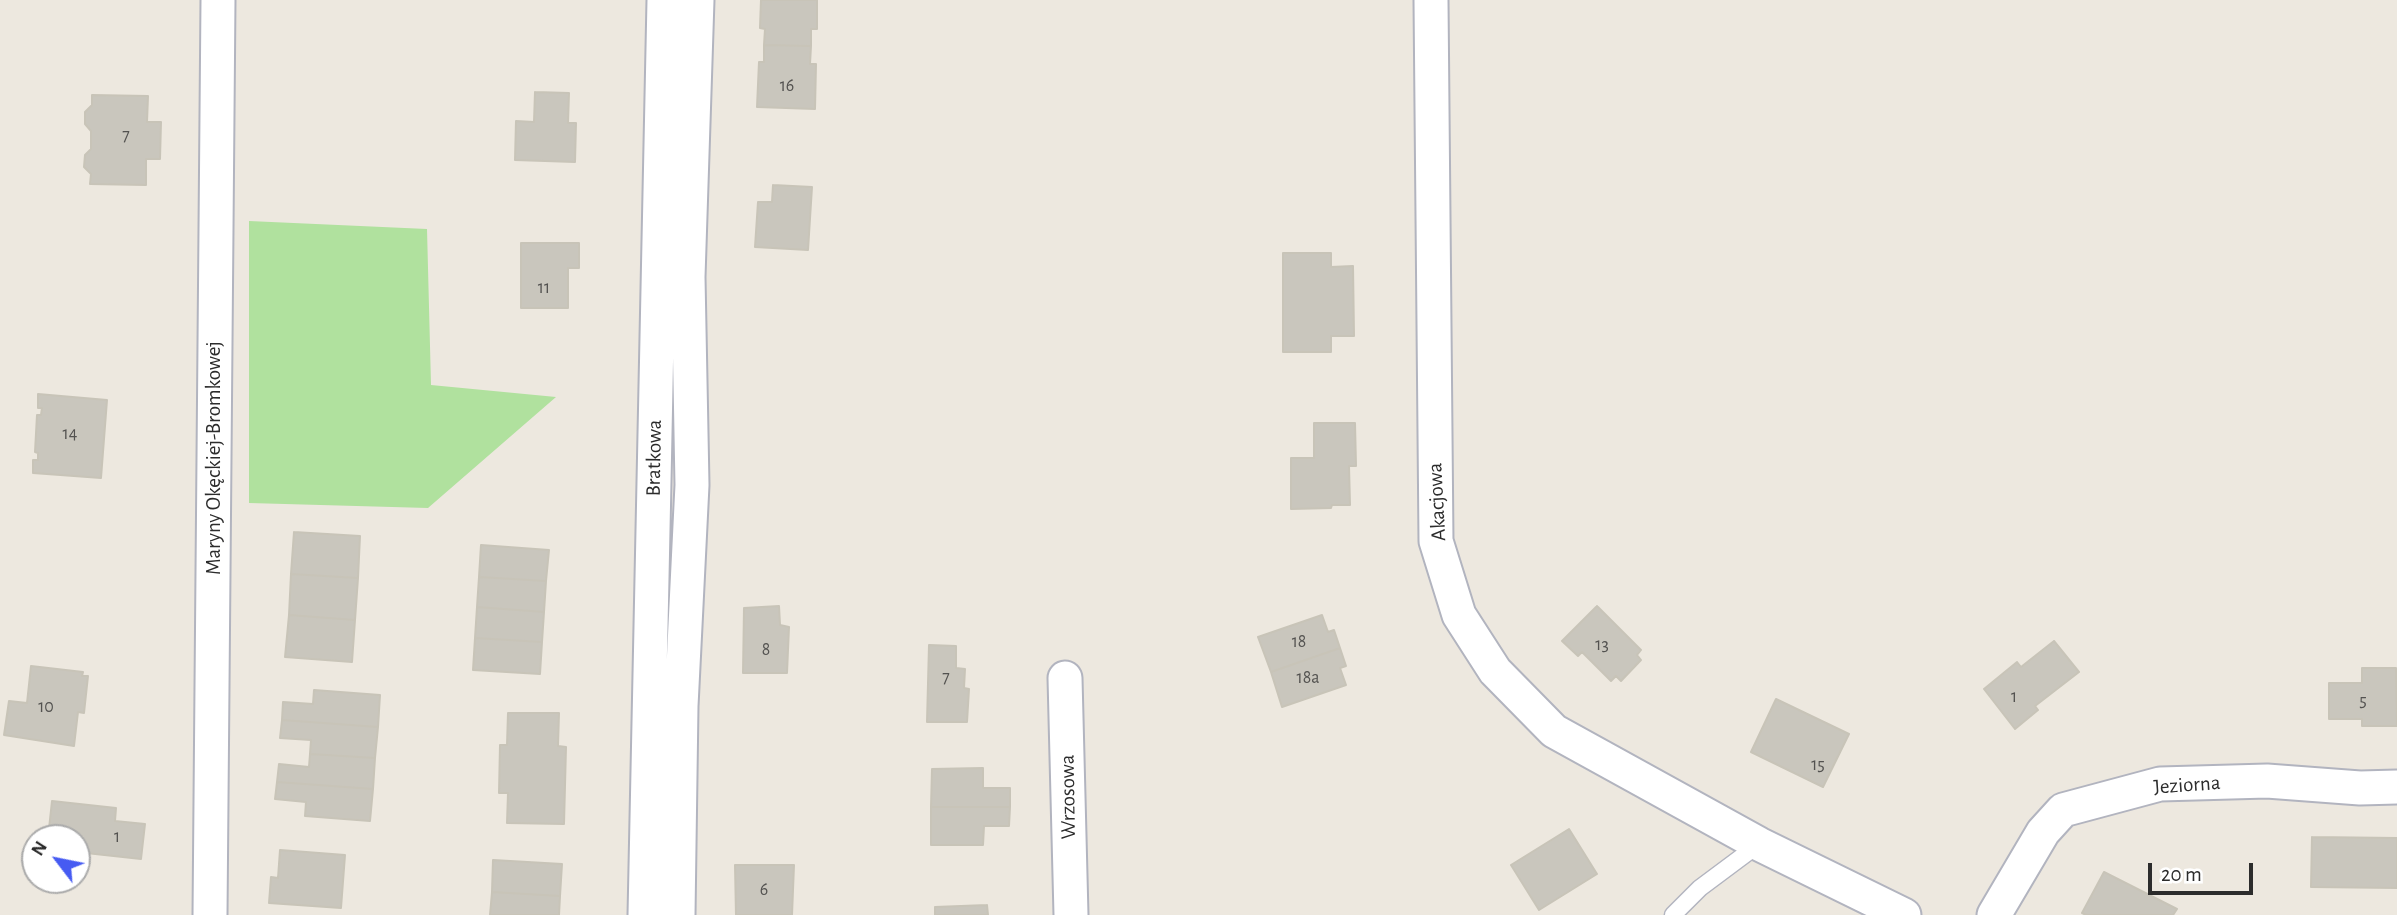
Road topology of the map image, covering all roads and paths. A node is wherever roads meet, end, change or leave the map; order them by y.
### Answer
1 (218, 0) edge
2 (664, 0) edge
3 (697, 0) edge
4 (1431, 0) edge
5 (1065, 678) dead end
6 (2397, 787) edge
7 (1759, 844) junction
8 (211, 915) edge
9 (645, 915) edge
10 (678, 915) edge
11 (1070, 915) edge
12 (1673, 915) edge
13 (1904, 915) edge
14 (1994, 915) edge

1 - 8 street, Maryny Okęckiej-Bromkowej
2 - 9 street, Bratkowa
3 - 10 street
4 - 7 street, Akacjowa
5 - 11 street, Wrzosowa
6 - 14 street, Jeziorna
7 - 12 lane
7 - 13 street, Akacjowa

